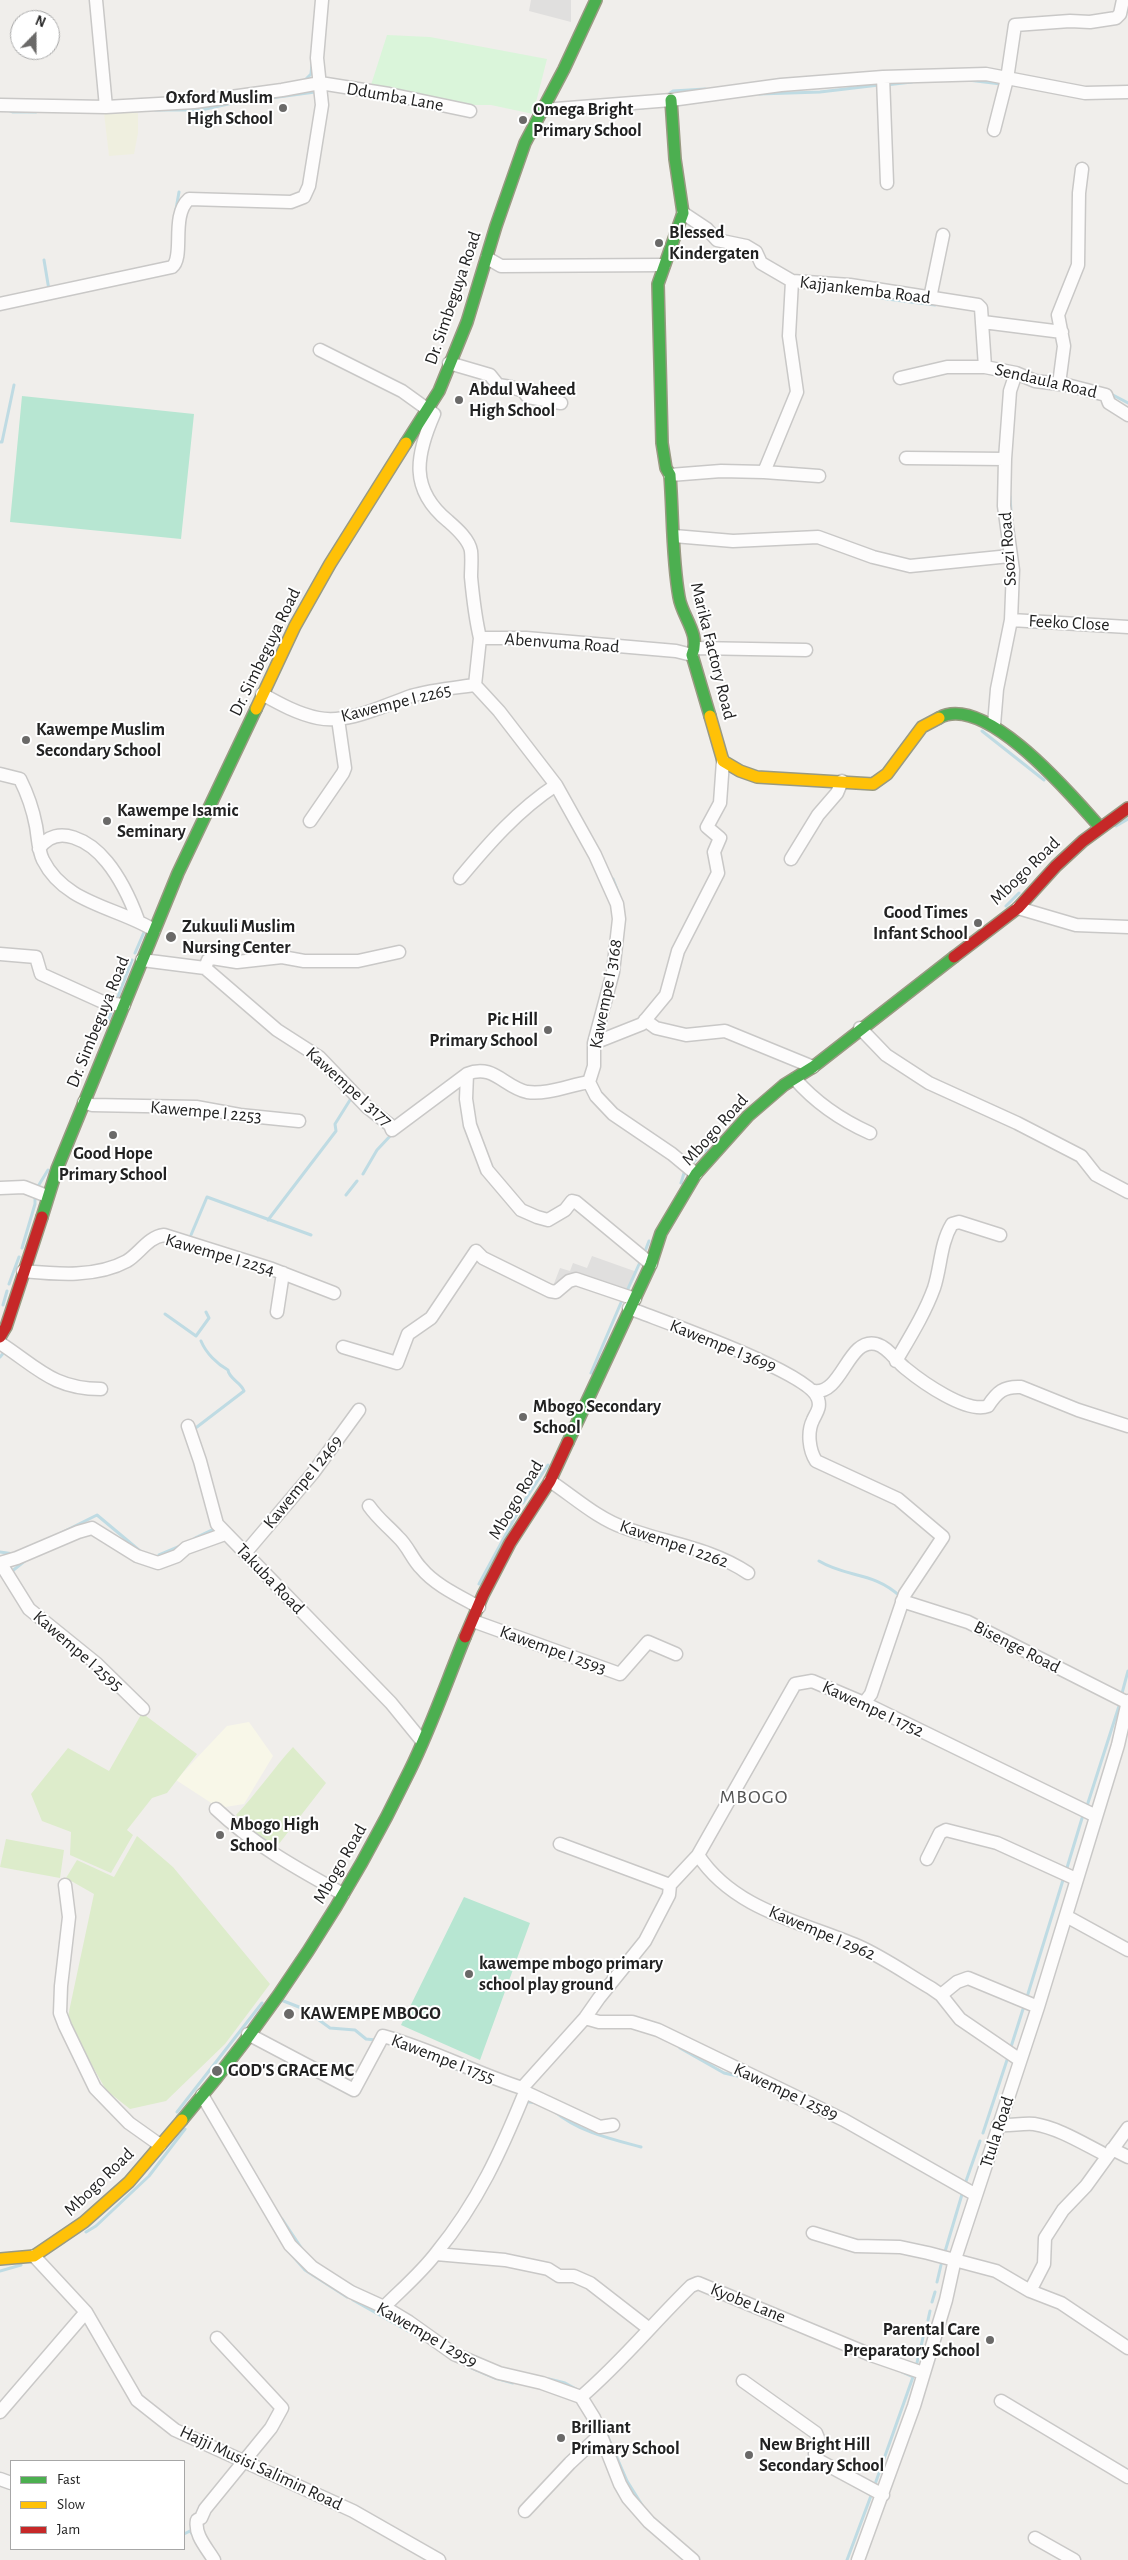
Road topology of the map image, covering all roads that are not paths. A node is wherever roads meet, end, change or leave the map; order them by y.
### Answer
1 (96, 0) edge
2 (322, 0) edge
3 (1123, 0) edge
4 (594, 1) edge
5 (1124, 14) edge
6 (883, 77) junction
7 (1007, 78) junction
8 (320, 83) junction
9 (1128, 92) edge
10 (671, 100) junction
11 (0, 105) edge
12 (106, 107) junction
13 (543, 110) junction
14 (470, 111) dead end
15 (994, 130) dead end
16 (1082, 169) dead end
17 (887, 182) dead end
18 (682, 213) junction
19 (944, 235) dead end
20 (487, 258) junction
21 (664, 265) junction
22 (792, 282) junction
23 (930, 298) junction
24 (0, 304) edge
25 (983, 322) junction
26 (1062, 332) junction
27 (320, 350) dead end
28 (449, 363) junction
29 (986, 367) junction
30 (1016, 373) junction
31 (900, 378) dead end
32 (1059, 384) junction
33 (561, 403) dead end
34 (1128, 414) edge
35 (435, 415) junction
36 (906, 458) dead end
37 (1005, 459) junction
38 (764, 472) junction
39 (670, 475) junction
40 (819, 476) dead end
41 (674, 536) junction
42 (1010, 556) junction
43 (1011, 620) junction
44 (1128, 626) edge
45 (480, 638) junction
46 (806, 650) dead end
47 (693, 651) junction
48 (475, 686) junction
49 (262, 694) junction
50 (338, 719) junction
51 (994, 725) junction
52 (724, 761) junction
53 (0, 774) edge
54 (842, 781) junction
55 (556, 785) junction
56 (1128, 808) edge
57 (310, 822) dead end
58 (1099, 826) junction
59 (39, 849) junction
60 (791, 859) dead end
61 (460, 878) dead end
62 (1018, 908) junction
63 (138, 920) junction
64 (1128, 927) edge
65 (154, 930) junction
66 (400, 952) dead end
67 (0, 954) edge
68 (142, 960) junction
69 (205, 968) junction
70 (124, 1005) junction
71 (646, 1020) junction
72 (860, 1028) junction
73 (594, 1043) junction
74 (813, 1067) junction
75 (467, 1074) junction
76 (589, 1082) junction
77 (797, 1082) junction
78 (84, 1102) junction
79 (299, 1120) dead end
80 (870, 1133) dead end
81 (696, 1174) junction
82 (0, 1188) edge
83 (1128, 1192) edge
84 (47, 1196) junction
85 (1000, 1235) dead end
86 (651, 1264) junction
87 (23, 1271) junction
88 (283, 1273) junction
89 (334, 1292) dead end
90 (632, 1303) junction
91 (277, 1312) dead end
92 (2, 1330) edge
93 (0, 1343) edge
94 (344, 1347) dead end
95 (896, 1360) junction
96 (101, 1389) dead end
97 (814, 1392) junction
98 (359, 1410) dead end
99 (188, 1426) dead end
100 (1128, 1426) edge
101 (550, 1481) junction
102 (369, 1506) dead end
103 (224, 1534) junction
104 (246, 1552) junction
105 (1, 1563) edge
106 (748, 1573) dead end
107 (902, 1602) junction
108 (479, 1607) junction
109 (473, 1621) junction
110 (676, 1654) dead end
111 (1128, 1702) edge
112 (864, 1703) junction
113 (143, 1709) dead end
114 (422, 1741) junction
115 (216, 1809) dead end
116 (1096, 1816) junction
117 (560, 1844) dead end
118 (698, 1856) junction
119 (927, 1859) dead end
120 (1076, 1879) junction
121 (65, 1885) dead end
122 (670, 1885) junction
123 (343, 1894) junction
124 (1066, 1916) junction
125 (1128, 1950) edge
126 (941, 1995) junction
127 (1038, 2007) junction
128 (586, 2018) junction
129 (248, 2034) junction
130 (1020, 2060) junction
131 (523, 2090) junction
132 (202, 2095) junction
133 (613, 2125) dead end
134 (998, 2126) junction
135 (1128, 2128) edge
136 (160, 2145) junction
137 (1109, 2152) junction
138 (1128, 2157) edge
139 (976, 2196) junction
140 (813, 2233) dead end
141 (436, 2254) junction
142 (34, 2256) junction
143 (0, 2259) edge
144 (955, 2259) junction
145 (1030, 2291) junction
146 (384, 2307) junction
147 (86, 2312) junction
148 (648, 2328) junction
149 (217, 2338) dead end
150 (1128, 2348) edge
151 (923, 2373) junction
152 (743, 2381) dead end
153 (581, 2397) junction
154 (1001, 2401) dead end
155 (0, 2412) edge
156 (600, 2435) junction
157 (244, 2461) junction
158 (1128, 2477) edge
159 (883, 2495) junction
160 (525, 2511) dead end
161 (190, 2527) edge
162 (1035, 2538) dead end
163 (214, 2560) edge
164 (439, 2560) edge
165 (693, 2560) edge
166 (858, 2560) edge
167 (1074, 2560) edge

1 - 12 street
2 - 8 street
3 - 5 street
4 - 13 street, Dr. Simbeguya Road
5 - 7 street
6 - 7 street
6 - 10 street
6 - 17 street
7 - 9 street
7 - 15 street
8 - 12 street, Ddumba Lane
8 - 14 street, Ddumba Lane
8 - 24 street
10 - 13 street
10 - 18 street, Marika Factory Road
11 - 12 street, Ddumba Lane
13 - 20 street, Dr. Simbeguya Road
16 - 26 street
18 - 21 street, Marika Factory Road
18 - 22 street, Kajjankemba Road
19 - 23 street
20 - 21 street
20 - 28 street, Dr. Simbeguya Road
21 - 39 street, Marika Factory Road
22 - 23 street, Kajjankemba Road
22 - 38 street
23 - 25 street, Kajjankemba Road
25 - 26 street
25 - 29 street
26 - 32 street
27 - 35 street
28 - 33 street
28 - 35 street, Dr. Simbeguya Road
29 - 30 street, Sendaula Road
29 - 31 street, Sendaula Road
30 - 32 street, Sendaula Road
30 - 37 street, Ssozi Road
32 - 34 street, Sendaula Road
35 - 45 street
35 - 49 street, Dr. Simbeguya Road
36 - 37 street
37 - 42 street, Ssozi Road
38 - 39 street
38 - 40 street
39 - 41 street, Marika Factory Road
41 - 42 street
41 - 47 street, Marika Factory Road
42 - 43 street, Ssozi Road
43 - 44 street, Feeko Close
43 - 51 street, Ssozi Road
45 - 47 street, Abenvuma Road
45 - 48 street, Abenvuma Road
46 - 47 street, Abenvuma Road
47 - 52 street, Marika Factory Road
48 - 50 street, Kawempe I 2265
48 - 55 street, Kawempe I 3168
49 - 50 street, Kawempe I 2265
49 - 65 street, Dr. Simbeguya Road
50 - 57 street
51 - 54 street
51 - 58 street
52 - 54 street
52 - 71 street
53 - 59 street
54 - 60 street
55 - 61 street
55 - 73 street, Kawempe I 3168
56 - 58 street, Mbogo Road
58 - 62 street, Mbogo Road
59 - 63 street
59 - 63 street
62 - 64 street
62 - 72 street, Mbogo Road
63 - 65 street
65 - 68 street, Dr. Simbeguya Road
66 - 69 street
67 - 70 street
68 - 69 street
68 - 70 street, Dr. Simbeguya Road
69 - 75 street, Kawempe I 3177
70 - 78 street, Dr. Simbeguya Road
71 - 73 street
71 - 74 street
72 - 74 street, Mbogo Road
72 - 83 street
73 - 76 street, Kawempe I 3168
74 - 77 street, Mbogo Road
75 - 76 street
75 - 86 street
76 - 81 street
77 - 80 street
77 - 81 street, Mbogo Road
78 - 79 street, Kawempe I 2253
78 - 84 street, Dr. Simbeguya Road
81 - 86 street, Mbogo Road
82 - 84 street
84 - 87 street, Dr. Simbeguya Road
85 - 95 street
86 - 90 street, Mbogo Road
87 - 88 street, Kawempe I 2254
87 - 92 street, Dr. Simbeguya Road
88 - 89 street, Kawempe I 2254
88 - 91 street
90 - 94 street, Kawempe I 3699
90 - 97 street, Kawempe I 3699
90 - 101 street, Mbogo Road
93 - 96 street
95 - 97 street
95 - 100 street
97 - 107 street
98 - 104 street, Kawempe I 2469
99 - 103 street
101 - 106 street, Kawempe I 2262
101 - 108 street, Mbogo Road
102 - 108 street
103 - 104 street, Takuba Road
103 - 105 street, Takuba Road
104 - 114 street, Takuba Road
105 - 113 street, Kawempe I 2595
107 - 111 street, Bisenge Road
107 - 112 street
108 - 109 street, Mbogo Road
109 - 110 street, Kawempe I 2593
109 - 114 street, Mbogo Road
111 - 116 street, Ttula Road
112 - 116 street, Kawempe I 1752
112 - 118 street, Kawempe I 1752
114 - 123 street, Mbogo Road
115 - 123 street
116 - 120 street, Ttula Road
117 - 122 street
118 - 122 street, Kawempe I 1752
118 - 126 street, Kawempe I 2962
119 - 120 street
120 - 124 street, Ttula Road
121 - 136 street
122 - 128 street, Kawempe I 1752
123 - 129 street, Mbogo Road
124 - 125 street
124 - 127 street, Ttula Road
126 - 127 street
126 - 130 street, Kawempe I 2962
127 - 130 street, Ttula Road
128 - 131 street, Kawempe I 1752
128 - 139 street, Kawempe I 2589
129 - 131 street, Kawempe I 1755
129 - 132 street, Mbogo Road
130 - 134 street, Ttula Road
131 - 133 street, Kawempe I 1755
131 - 141 street, Kawempe I 1752
132 - 136 street, Mbogo Road
132 - 146 street, Kawempe I 2959
134 - 137 street
134 - 139 street, Ttula Road
135 - 137 street
136 - 142 street, Mbogo Road
137 - 138 street
137 - 145 street
139 - 144 street, Ttula Road
140 - 144 street
141 - 146 street, Kawempe I 1752
141 - 148 street
142 - 143 street, Mbogo Road
142 - 147 street, Hajji Musisi Salimin Road
144 - 145 street
144 - 151 street, Ttula Road
145 - 150 street
146 - 153 street, Kawempe I 2959
147 - 155 street
147 - 157 street, Hajji Musisi Salimin Road
148 - 151 street, Kyobe Lane
148 - 153 street, Kyobe Lane
149 - 157 street
151 - 159 street, Ttula Road
152 - 159 street
153 - 156 street
154 - 158 street
156 - 160 street
156 - 165 street
157 - 161 street
157 - 164 street, Hajji Musisi Salimin Road
159 - 166 street, Ttula Road
161 - 163 street
162 - 167 street

